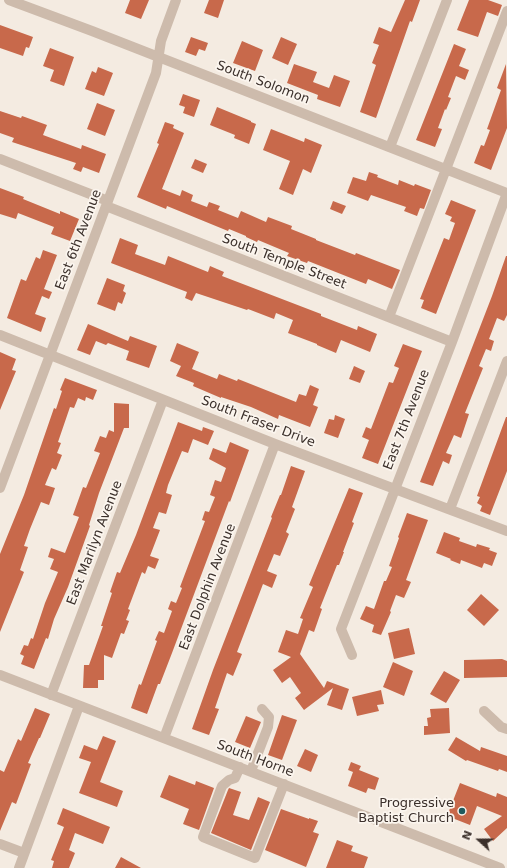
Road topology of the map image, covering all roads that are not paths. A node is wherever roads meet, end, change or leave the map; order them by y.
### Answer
1 (9, 0) edge
2 (176, 0) edge
3 (447, 0) edge
4 (507, 11) edge
5 (159, 57) junction
6 (390, 147) junction
7 (0, 159) edge
8 (447, 170) junction
9 (507, 193) edge
10 (107, 204) junction
11 (390, 317) junction
12 (0, 335) edge
13 (452, 342) junction
14 (50, 355) junction
15 (507, 361) edge
16 (163, 400) junction
17 (275, 444) junction
18 (0, 488) edge
19 (395, 488) junction
20 (450, 509) junction
21 (507, 531) edge
22 (352, 655) dead end
23 (0, 675) edge
24 (51, 695) junction
25 (79, 706) junction
26 (262, 709) dead end
27 (484, 711) dead end
28 (507, 729) edge
29 (164, 738) junction
30 (240, 767) junction
31 (251, 772) junction
32 (284, 784) junction
33 (0, 844) edge
34 (24, 853) junction
35 (19, 868) edge
36 (500, 868) edge

1 - 5 street, South Solomon
2 - 5 street, East 6th Avenue
3 - 6 street
4 - 8 street
5 - 6 street, South Solomon
5 - 10 street, East 6th Avenue
6 - 8 street, South Solomon
7 - 10 street, South Temple Street
8 - 9 street, South Solomon
8 - 11 street
9 - 13 street, East 7th Avenue
10 - 11 street, South Temple Street
10 - 14 street, East 6th Avenue
11 - 13 street, South Temple Street
12 - 14 street, South Fraser Drive
13 - 19 street, East 7th Avenue
14 - 16 street, South Fraser Drive
14 - 18 street, East 6th Avenue
15 - 20 street
16 - 17 street, South Fraser Drive
16 - 24 street, East Marilyn Avenue
17 - 19 street, South Fraser Drive
17 - 29 street, East Dolphin Avenue
19 - 20 street, South Fraser Drive
19 - 22 street, East 7th Avenue
20 - 21 street, South Fraser Drive
23 - 24 street, South Horne
24 - 25 street, South Horne
25 - 29 street, South Horne
25 - 34 street
26 - 31 street
27 - 28 street
29 - 30 street, South Horne
30 - 31 street, South Horne
30 - 32 street
31 - 32 street, South Horne
32 - 36 street, South Horne
33 - 34 street
34 - 35 street

